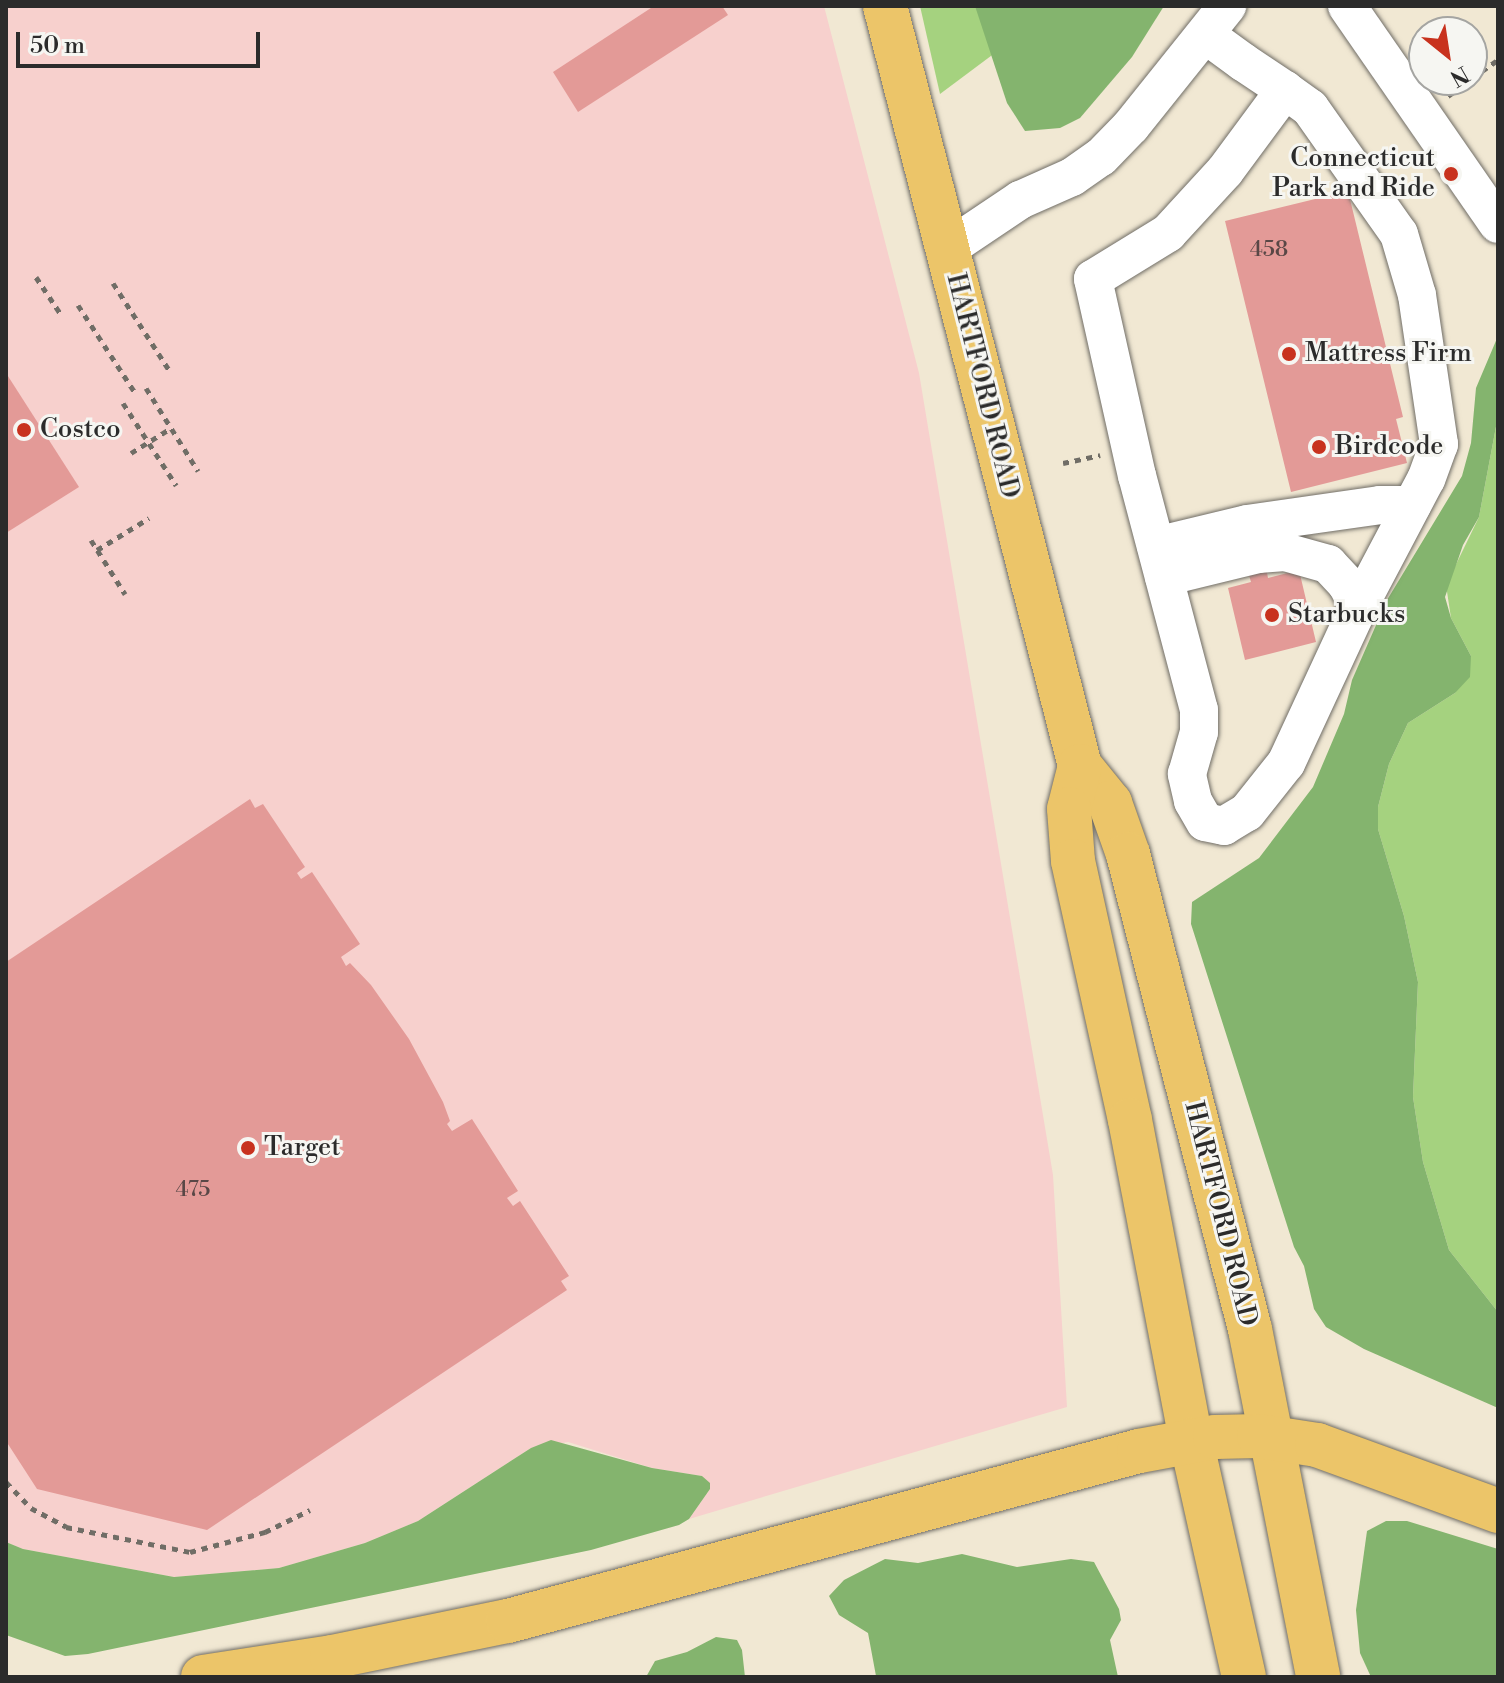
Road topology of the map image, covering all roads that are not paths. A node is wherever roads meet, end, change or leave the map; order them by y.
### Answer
1 (885, 6) edge
2 (1347, 6) edge
3 (1217, 20) edge
4 (1285, 90) junction
5 (1498, 224) edge
6 (947, 249) junction
7 (1412, 505) junction
8 (1160, 562) junction
9 (1359, 606) junction
10 (1080, 766) junction
11 (1272, 1437) junction
12 (1191, 1440) junction
13 (1498, 1511) edge
14 (203, 1677) edge
15 (1244, 1677) edge
16 (1318, 1677) edge

1 - 6 main road, HARTFORD ROAD
2 - 5 street
3 - 4 street
3 - 6 street
4 - 7 street
4 - 8 street
6 - 10 main road, HARTFORD ROAD
7 - 8 street
7 - 9 street
8 - 9 street
8 - 9 street
10 - 11 main road, HARTFORD ROAD
10 - 12 main road, HARTFORD ROAD
11 - 12 main road
11 - 13 main road
11 - 16 main road, HARTFORD ROAD
12 - 14 main road
12 - 15 main road, HARTFORD ROAD

